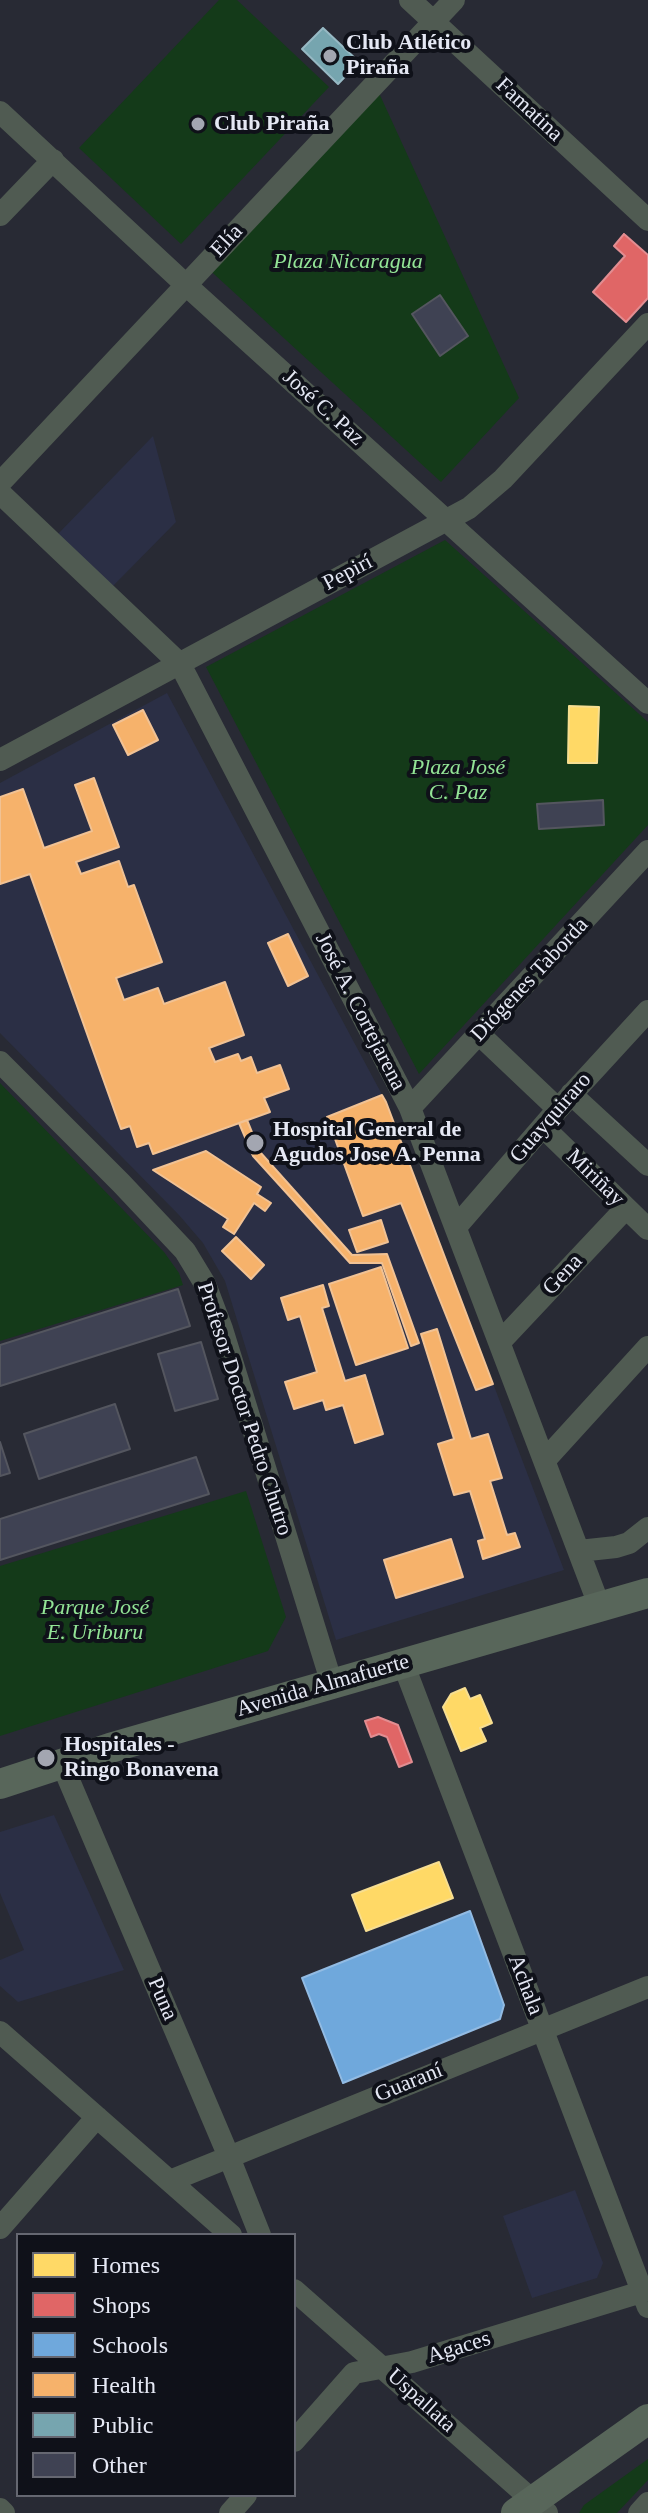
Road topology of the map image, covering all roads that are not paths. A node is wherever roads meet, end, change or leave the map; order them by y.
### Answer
1 (410, 0) edge
2 (454, 0) edge
3 (434, 22) junction
4 (0, 112) edge
5 (53, 160) junction
6 (0, 215) edge
7 (648, 220) edge
8 (186, 285) junction
9 (648, 324) edge
10 (0, 483) edge
11 (0, 493) edge
12 (448, 520) junction
13 (180, 664) junction
14 (648, 703) edge
15 (0, 760) edge
16 (648, 851) edge
17 (648, 1011) edge
18 (480, 1035) junction
19 (0, 1062) edge
20 (565, 1102) junction
21 (410, 1108) junction
22 (543, 1127) junction
23 (648, 1165) edge
24 (626, 1208) junction
25 (456, 1227) junction
26 (648, 1229) edge
27 (500, 1342) junction
28 (648, 1347) edge
29 (545, 1460) junction
30 (648, 1528) edge
31 (579, 1551) junction
32 (648, 1593) edge
33 (599, 1605) junction
34 (403, 1663) junction
35 (332, 1684) junction
36 (62, 1764) junction
37 (0, 1784) edge
38 (648, 1987) edge
39 (542, 2029) junction
40 (0, 2032) edge
41 (97, 2117) junction
42 (229, 2157) junction
43 (170, 2181) junction
44 (0, 2228) edge
45 (229, 2233) edge
46 (259, 2233) edge
47 (296, 2292) edge
48 (646, 2296) edge
49 (383, 2367) junction
50 (648, 2419) edge
51 (296, 2439) edge
52 (244, 2497) edge
53 (648, 2503) edge
54 (532, 2509) edge
55 (230, 2513) edge
56 (639, 2513) edge

1 - 3 street, Famatina
2 - 3 street, Elía
3 - 7 street, Famatina
3 - 8 street, Elía
4 - 5 street, José C. Paz
5 - 6 street
5 - 8 street, José C. Paz
8 - 10 street, Elía
8 - 12 street, José C. Paz
9 - 12 street, Pepirí
11 - 13 street, José A. Cortejarena
12 - 13 street, Pepirí
12 - 14 street, José C. Paz
13 - 15 street, Pepirí
13 - 21 street, José A. Cortejarena
16 - 18 street, Diógenes Taborda
17 - 20 street, Guayquiraro
18 - 20 street, Miriñay
18 - 21 street, Diógenes Taborda
19 - 35 street, Profesor Doctor Pedro Chutro
20 - 22 street, Guayquiraro
20 - 23 street, Miriñay
21 - 25 street, José A. Cortejarena
22 - 24 street, Miriñay
22 - 25 street, Guayquiraro
24 - 26 street, Miriñay
24 - 27 street, Gena
25 - 27 street, José A. Cortejarena
27 - 29 street, José A. Cortejarena
28 - 29 street
29 - 31 street, José A. Cortejarena
30 - 31 street
31 - 33 street, José A. Cortejarena
32 - 33 main road, Avenida Almafuerte
33 - 34 main road, Avenida Almafuerte
34 - 35 main road, Avenida Almafuerte
34 - 39 street, Achala
35 - 36 main road, Avenida Almafuerte
36 - 37 main road, Avenida Almafuerte
36 - 42 street, Puna
38 - 39 street, Guaraní
39 - 42 street, Guaraní
39 - 48 street, Achala
40 - 41 street
41 - 43 street
41 - 44 street
42 - 43 street, Guaraní
42 - 46 street, Puna
43 - 45 street
47 - 49 street, Uspallata
48 - 49 street, Agaces
49 - 51 street, Agaces
49 - 54 street, Uspallata
50 - 54 main road
52 - 55 street
53 - 56 street

